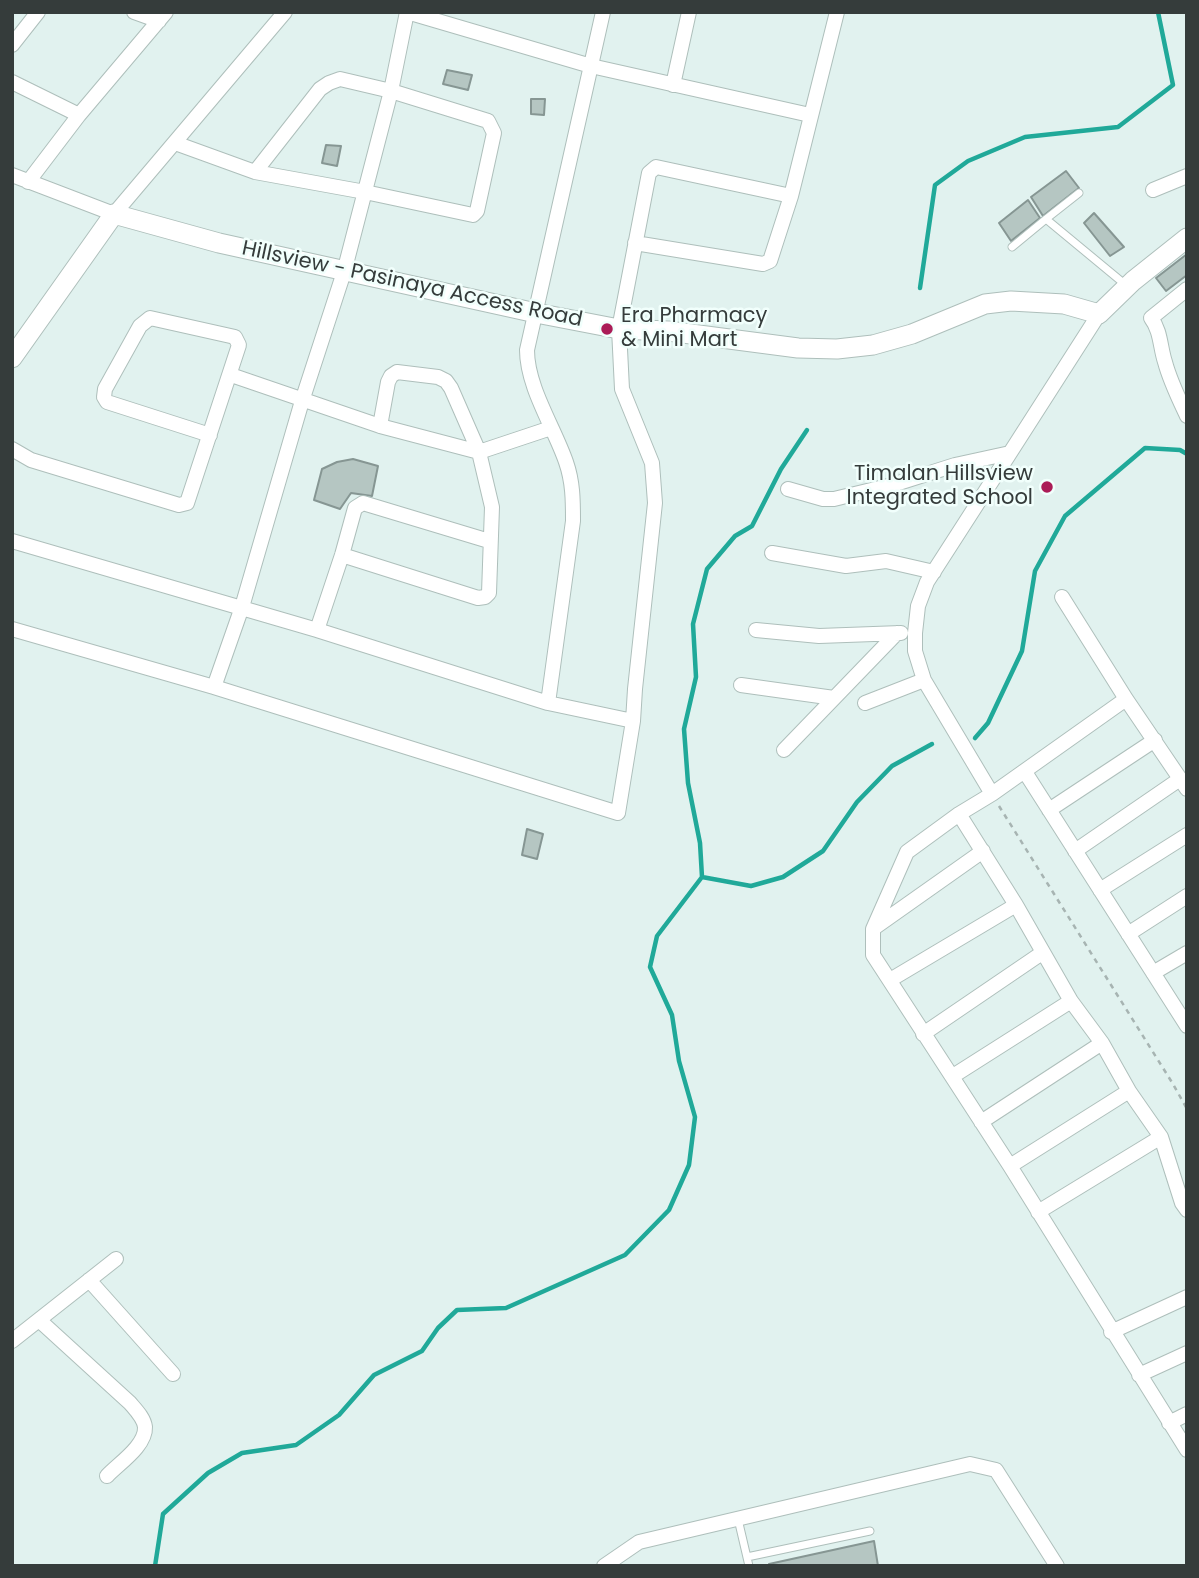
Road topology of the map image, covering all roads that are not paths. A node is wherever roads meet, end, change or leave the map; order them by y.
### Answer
1 (38, 12) edge
2 (134, 12) edge
3 (285, 12) edge
4 (407, 12) edge
5 (603, 12) edge
6 (689, 12) edge
7 (837, 12) edge
8 (163, 17) edge
9 (12, 45) edge
10 (591, 66) junction
11 (12, 82) edge
12 (673, 85) junction
13 (391, 90) junction
14 (79, 115) junction
15 (810, 115) junction
16 (175, 142) junction
17 (255, 172) junction
18 (12, 175) edge
19 (1187, 176) edge
20 (28, 182) junction
21 (1153, 190) dead end
22 (365, 191) junction
23 (1079, 193) dead end
24 (791, 196) junction
25 (114, 214) junction
26 (1046, 219) junction
27 (1187, 238) edge
28 (635, 243) junction
29 (1012, 247) dead end
30 (344, 272) junction
31 (1127, 286) junction
32 (1187, 289) edge
33 (537, 313) junction
34 (1099, 314) junction
35 (619, 329) junction
36 (12, 358) edge
37 (231, 375) junction
38 (302, 401) junction
39 (1187, 416) edge
40 (380, 426) junction
41 (551, 428) junction
42 (210, 435) junction
43 (12, 449) edge
44 (479, 452) junction
45 (1010, 453) junction
46 (788, 489) dead end
47 (12, 541) edge
48 (489, 541) junction
49 (772, 553) dead end
50 (342, 555) junction
51 (934, 572) junction
52 (1062, 597) dead end
53 (242, 607) junction
54 (12, 629) edge
55 (317, 630) junction
56 (755, 630) dead end
57 (897, 633) junction
58 (915, 633) junction
59 (924, 680) junction
60 (741, 685) dead end
61 (214, 687) junction
62 (834, 698) junction
63 (1126, 699) junction
64 (548, 703) junction
65 (865, 703) dead end
66 (633, 721) junction
67 (1155, 740) junction
68 (784, 750) dead end
69 (1025, 772) junction
70 (1183, 784) edge
71 (992, 794) junction
72 (1049, 810) junction
73 (959, 814) junction
74 (1187, 835) edge
75 (983, 851) junction
76 (1074, 851) junction
77 (1100, 890) junction
78 (1187, 896) edge
79 (1016, 905) junction
80 (873, 929) junction
81 (1128, 934) junction
82 (1042, 953) junction
83 (1187, 953) edge
84 (1153, 973) junction
85 (890, 981) junction
86 (1070, 1000) junction
87 (1184, 1018) edge
88 (923, 1034) junction
89 (1102, 1044) junction
90 (953, 1076) junction
91 (1129, 1091) junction
92 (981, 1122) junction
93 (1161, 1137) junction
94 (1010, 1166) junction
95 (1187, 1210) edge
96 (1038, 1212) junction
97 (116, 1259) dead end
98 (89, 1280) junction
99 (1187, 1297) edge
100 (39, 1320) junction
101 (1111, 1332) junction
102 (12, 1341) edge
103 (1187, 1353) edge
104 (173, 1374) dead end
105 (1139, 1376) junction
106 (1187, 1415) edge
107 (1169, 1423) junction
108 (1187, 1450) edge
109 (107, 1476) dead end
110 (738, 1519) junction
111 (870, 1531) dead end
112 (747, 1557) junction
113 (604, 1566) edge
114 (749, 1566) edge
115 (1057, 1566) edge

1 - 9 street
2 - 8 street
3 - 16 street
4 - 10 street
4 - 13 street
5 - 10 street
6 - 12 street
7 - 15 street
8 - 14 street
10 - 12 street
10 - 33 street
11 - 14 street
12 - 15 street
13 - 17 street
13 - 22 street
13 - 22 street
14 - 20 street
15 - 24 street
16 - 17 street
16 - 25 street
17 - 22 street
18 - 20 street
19 - 21 street
20 - 25 street
22 - 30 street
23 - 26 lane
24 - 28 street
24 - 28 street
25 - 30 street, Hillsview - Pasinaya Access Road
25 - 36 street
26 - 29 lane
26 - 31 lane
27 - 31 street
28 - 35 street
30 - 33 street, Hillsview - Pasinaya Access Road
30 - 38 street
31 - 34 street
32 - 39 street
33 - 35 street, Hillsview - Pasinaya Access Road
33 - 41 street
34 - 35 street, Hillsview - Pasinaya Access Road
34 - 45 street
35 - 66 street
37 - 38 street
37 - 42 street
37 - 42 street
38 - 40 street
38 - 53 street
40 - 44 street
40 - 44 street
41 - 44 street
41 - 64 street
42 - 43 street
44 - 48 street
45 - 46 street
45 - 51 street
47 - 53 street
48 - 50 street
48 - 50 street
49 - 51 street
50 - 55 street
51 - 58 street
52 - 63 street
53 - 55 street
53 - 61 street
54 - 61 street
55 - 64 street
56 - 57 street
57 - 58 street
57 - 62 street
58 - 59 street
59 - 65 street
59 - 71 street
60 - 62 street
61 - 66 street
62 - 68 street
63 - 67 street
63 - 69 street
64 - 66 street
67 - 70 street
67 - 72 street
69 - 71 street
69 - 72 street
70 - 76 street
71 - 73 street
72 - 76 street
73 - 75 street
73 - 80 street
74 - 77 street
75 - 79 street
75 - 80 street
76 - 77 street
77 - 81 street
78 - 81 street
79 - 82 street
79 - 85 street
80 - 85 street
81 - 84 street
82 - 86 street
82 - 88 street
83 - 84 street
84 - 87 street
85 - 88 street
86 - 89 street
86 - 90 street
88 - 90 street
89 - 91 street
89 - 92 street
90 - 92 street
91 - 93 street
91 - 94 street
92 - 94 street
93 - 95 street
93 - 96 street
94 - 96 street
96 - 101 street
97 - 98 street
98 - 100 street
98 - 104 street
99 - 101 street
100 - 102 street
100 - 109 street
101 - 105 street
103 - 105 street
105 - 107 street
106 - 107 street
107 - 108 street
110 - 112 lane
110 - 113 street
110 - 115 street
111 - 112 lane
112 - 114 lane

